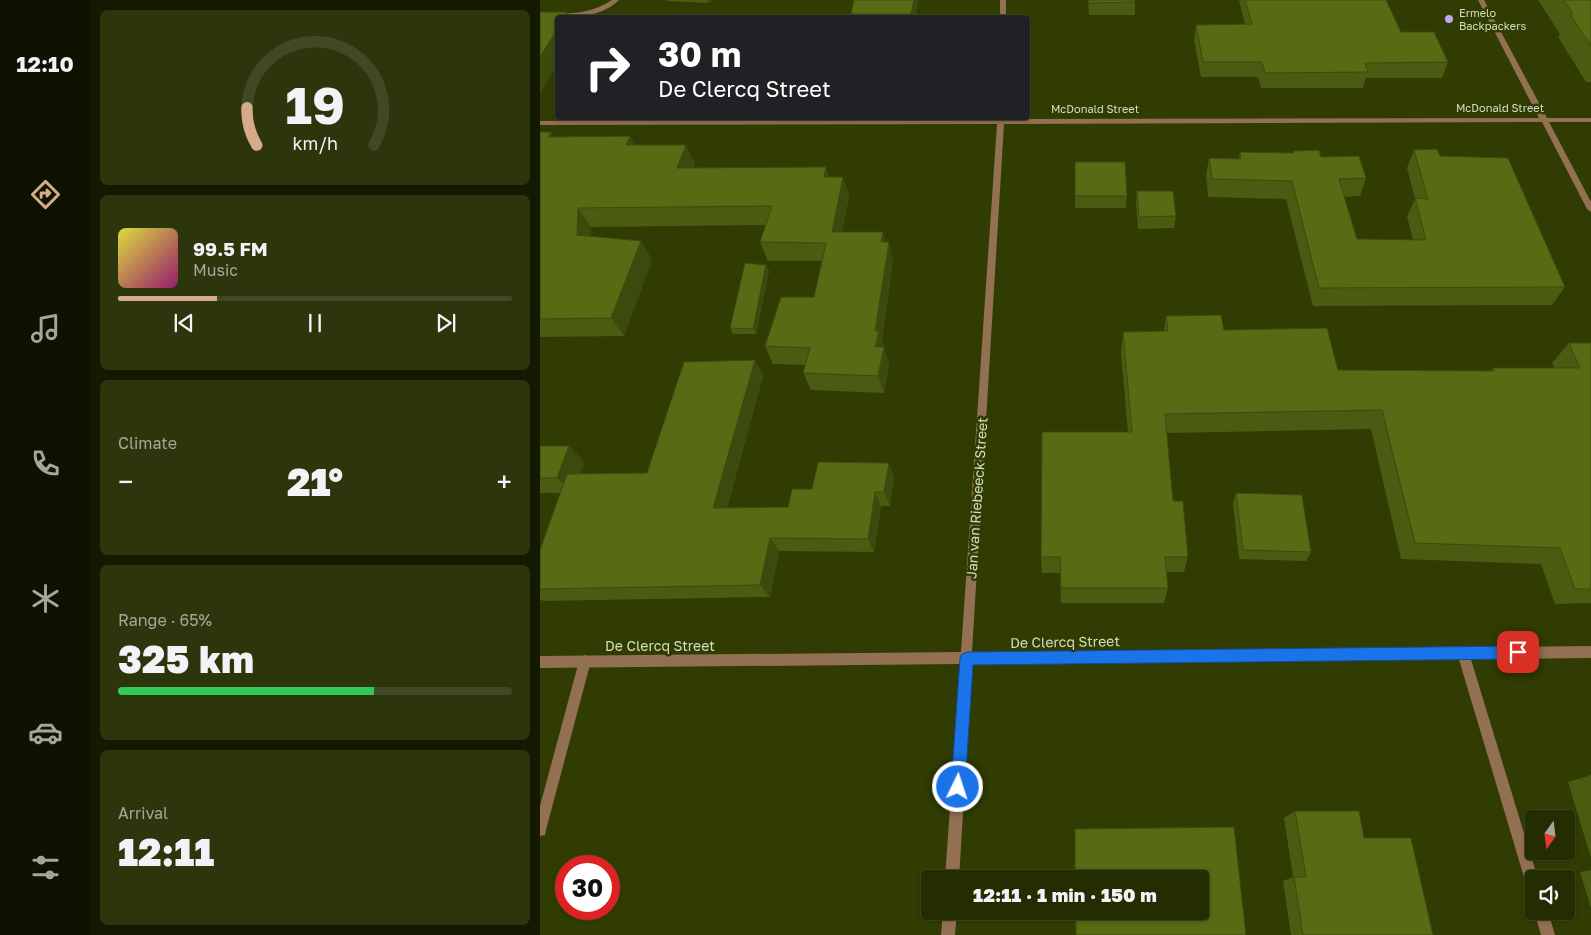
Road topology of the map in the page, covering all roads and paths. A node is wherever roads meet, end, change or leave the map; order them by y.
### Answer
1 (616, 0) edge
2 (1003, 0) edge
3 (1481, 0) edge
4 (540, 15) edge
5 (555, 15) edge
6 (580, 15) edge
7 (1003, 15) edge
8 (1030, 119) edge
9 (886, 120) edge
10 (1001, 120) edge
11 (1543, 120) junction
12 (1591, 120) edge
13 (540, 123) edge
14 (1591, 209) edge
15 (1591, 652) edge
16 (1463, 653) junction
17 (967, 658) junction
18 (585, 661) junction
19 (540, 662) edge
20 (540, 830) edge
21 (953, 870) edge
22 (1529, 870) edge
23 (949, 920) edge
24 (1544, 920) edge
25 (948, 935) edge
26 (1548, 935) edge

1 - 6 street
2 - 7 street
3 - 11 street
4 - 5 street
8 - 11 street, McDonald Street
9 - 13 street, McDonald Street
10 - 17 street, Jan van Riebeeck Street
11 - 12 street, McDonald Street
11 - 14 street
15 - 16 street, De Clercq Street
16 - 17 street, De Clercq Street
16 - 22 street
17 - 18 street, De Clercq Street
17 - 21 street, Jan van Riebeeck Street
18 - 19 street, De Clercq Street
18 - 20 street
23 - 25 street
24 - 26 street

